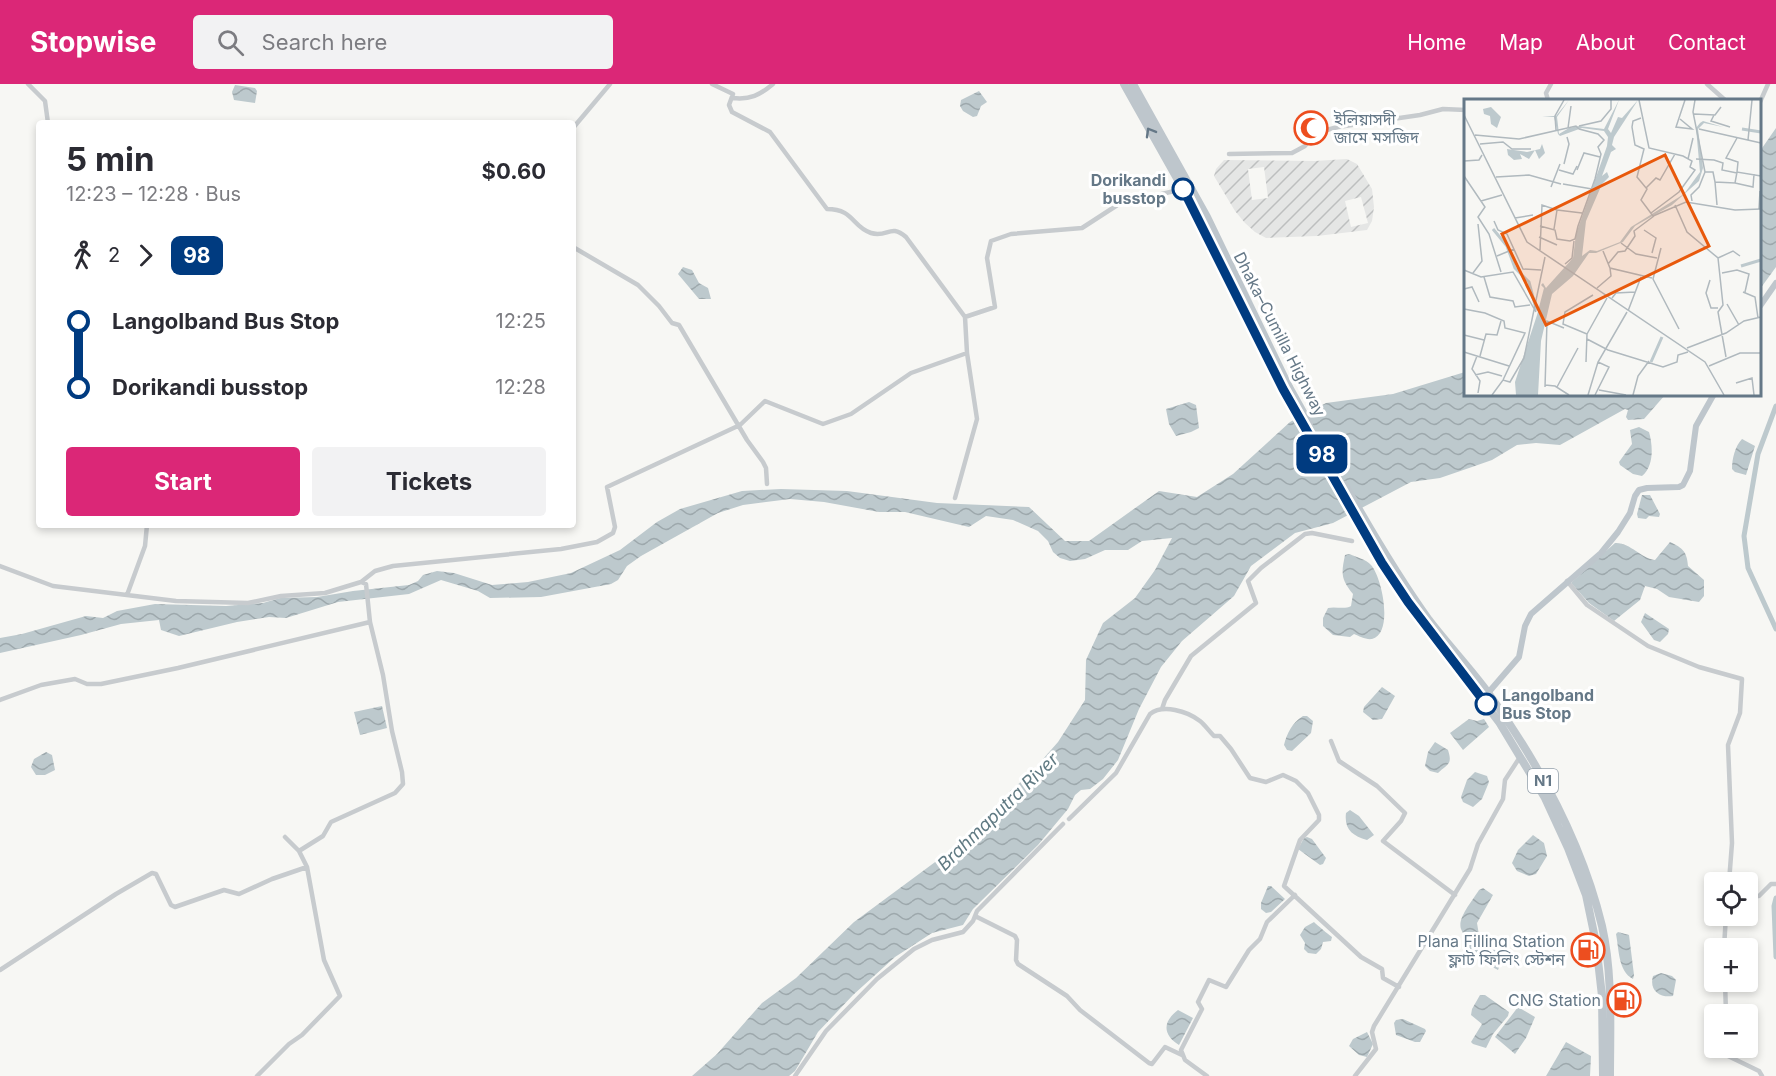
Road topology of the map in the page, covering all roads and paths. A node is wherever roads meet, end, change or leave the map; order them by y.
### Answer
1 (28, 84) edge
2 (609, 84) edge
3 (712, 84) edge
4 (773, 84) edge
5 (1124, 84) edge
6 (1133, 84) edge
7 (1551, 84) edge
8 (1707, 84) edge
9 (1768, 84) edge
10 (733, 98) junction
11 (1548, 99) edge
12 (1724, 99) edge
13 (1761, 100) edge
14 (1464, 110) edge
15 (48, 120) edge
16 (576, 124) edge
17 (1229, 154) dead end
18 (1183, 189) junction
19 (576, 249) edge
20 (1776, 283) edge
21 (1761, 305) edge
22 (964, 317) junction
23 (967, 353) junction
24 (1286, 388) junction
25 (1713, 396) edge
26 (740, 425) junction
27 (767, 484) dead end
28 (955, 498) dead end
29 (147, 528) edge
30 (1367, 530) junction
31 (1352, 542) dead end
32 (0, 566) edge
33 (1567, 581) junction
34 (363, 583) junction
35 (127, 596) junction
36 (370, 622) junction
37 (1488, 693) junction
38 (0, 700) edge
39 (1162, 709) junction
40 (1331, 741) dead end
41 (1520, 757) junction
42 (1069, 819) dead end
43 (1063, 824) dead end
44 (285, 837) dead end
45 (299, 851) junction
46 (307, 867) junction
47 (1730, 872) edge
48 (1773, 884) edge
49 (1295, 895) junction
50 (1455, 895) junction
51 (1758, 896) edge
52 (975, 916) junction
53 (0, 970) edge
54 (1400, 987) junction
55 (1182, 1055) junction
56 (1732, 1058) edge
57 (257, 1076) edge
58 (795, 1076) edge
59 (1207, 1076) edge
60 (1355, 1076) edge
61 (1603, 1076) edge
62 (1610, 1076) edge
63 (1762, 1076) edge

1 - 15 street
2 - 16 street
3 - 10 street
4 - 10 street
18 -> 5 highway, Dhaka–Cumilla Highway / N1
6 - 24 highway, Dhaka–Cumilla Highway / N1
7 - 11 street
8 - 12 street
9 - 13 street
10 - 22 street
14 - 17 street
18 - 22 street
18 - 24 highway, Dhaka–Cumilla Highway / N1
19 - 26 street
20 - 21 main road
22 - 23 street
23 - 26 street
23 - 28 street
24 - 30 highway, Dhaka–Cumilla Highway / N1
25 - 33 main road
26 - 27 street
26 - 34 street
29 - 35 street
30 - 37 highway, Dhaka–Cumilla Highway / N1
30 - 41 highway, Dhaka–Cumilla Highway / N1
31 - 39 street
32 - 35 street
33 - 37 main road
33 - 47 street
34 - 35 street
34 - 36 street
36 - 38 street
36 - 45 street
37 - 62 highway, Dhaka–Cumilla Highway / N1
39 - 42 street
39 - 49 street
40 - 50 street
41 - 50 street
41 - 61 highway, Dhaka–Cumilla Highway / N1
43 - 52 street
44 - 45 street
45 - 46 street
46 - 53 street
46 - 57 street
48 - 51 street
49 - 54 street
49 - 55 street
50 - 54 street
52 - 55 street
52 - 58 street
54 - 60 street
55 - 59 street
56 - 63 street

